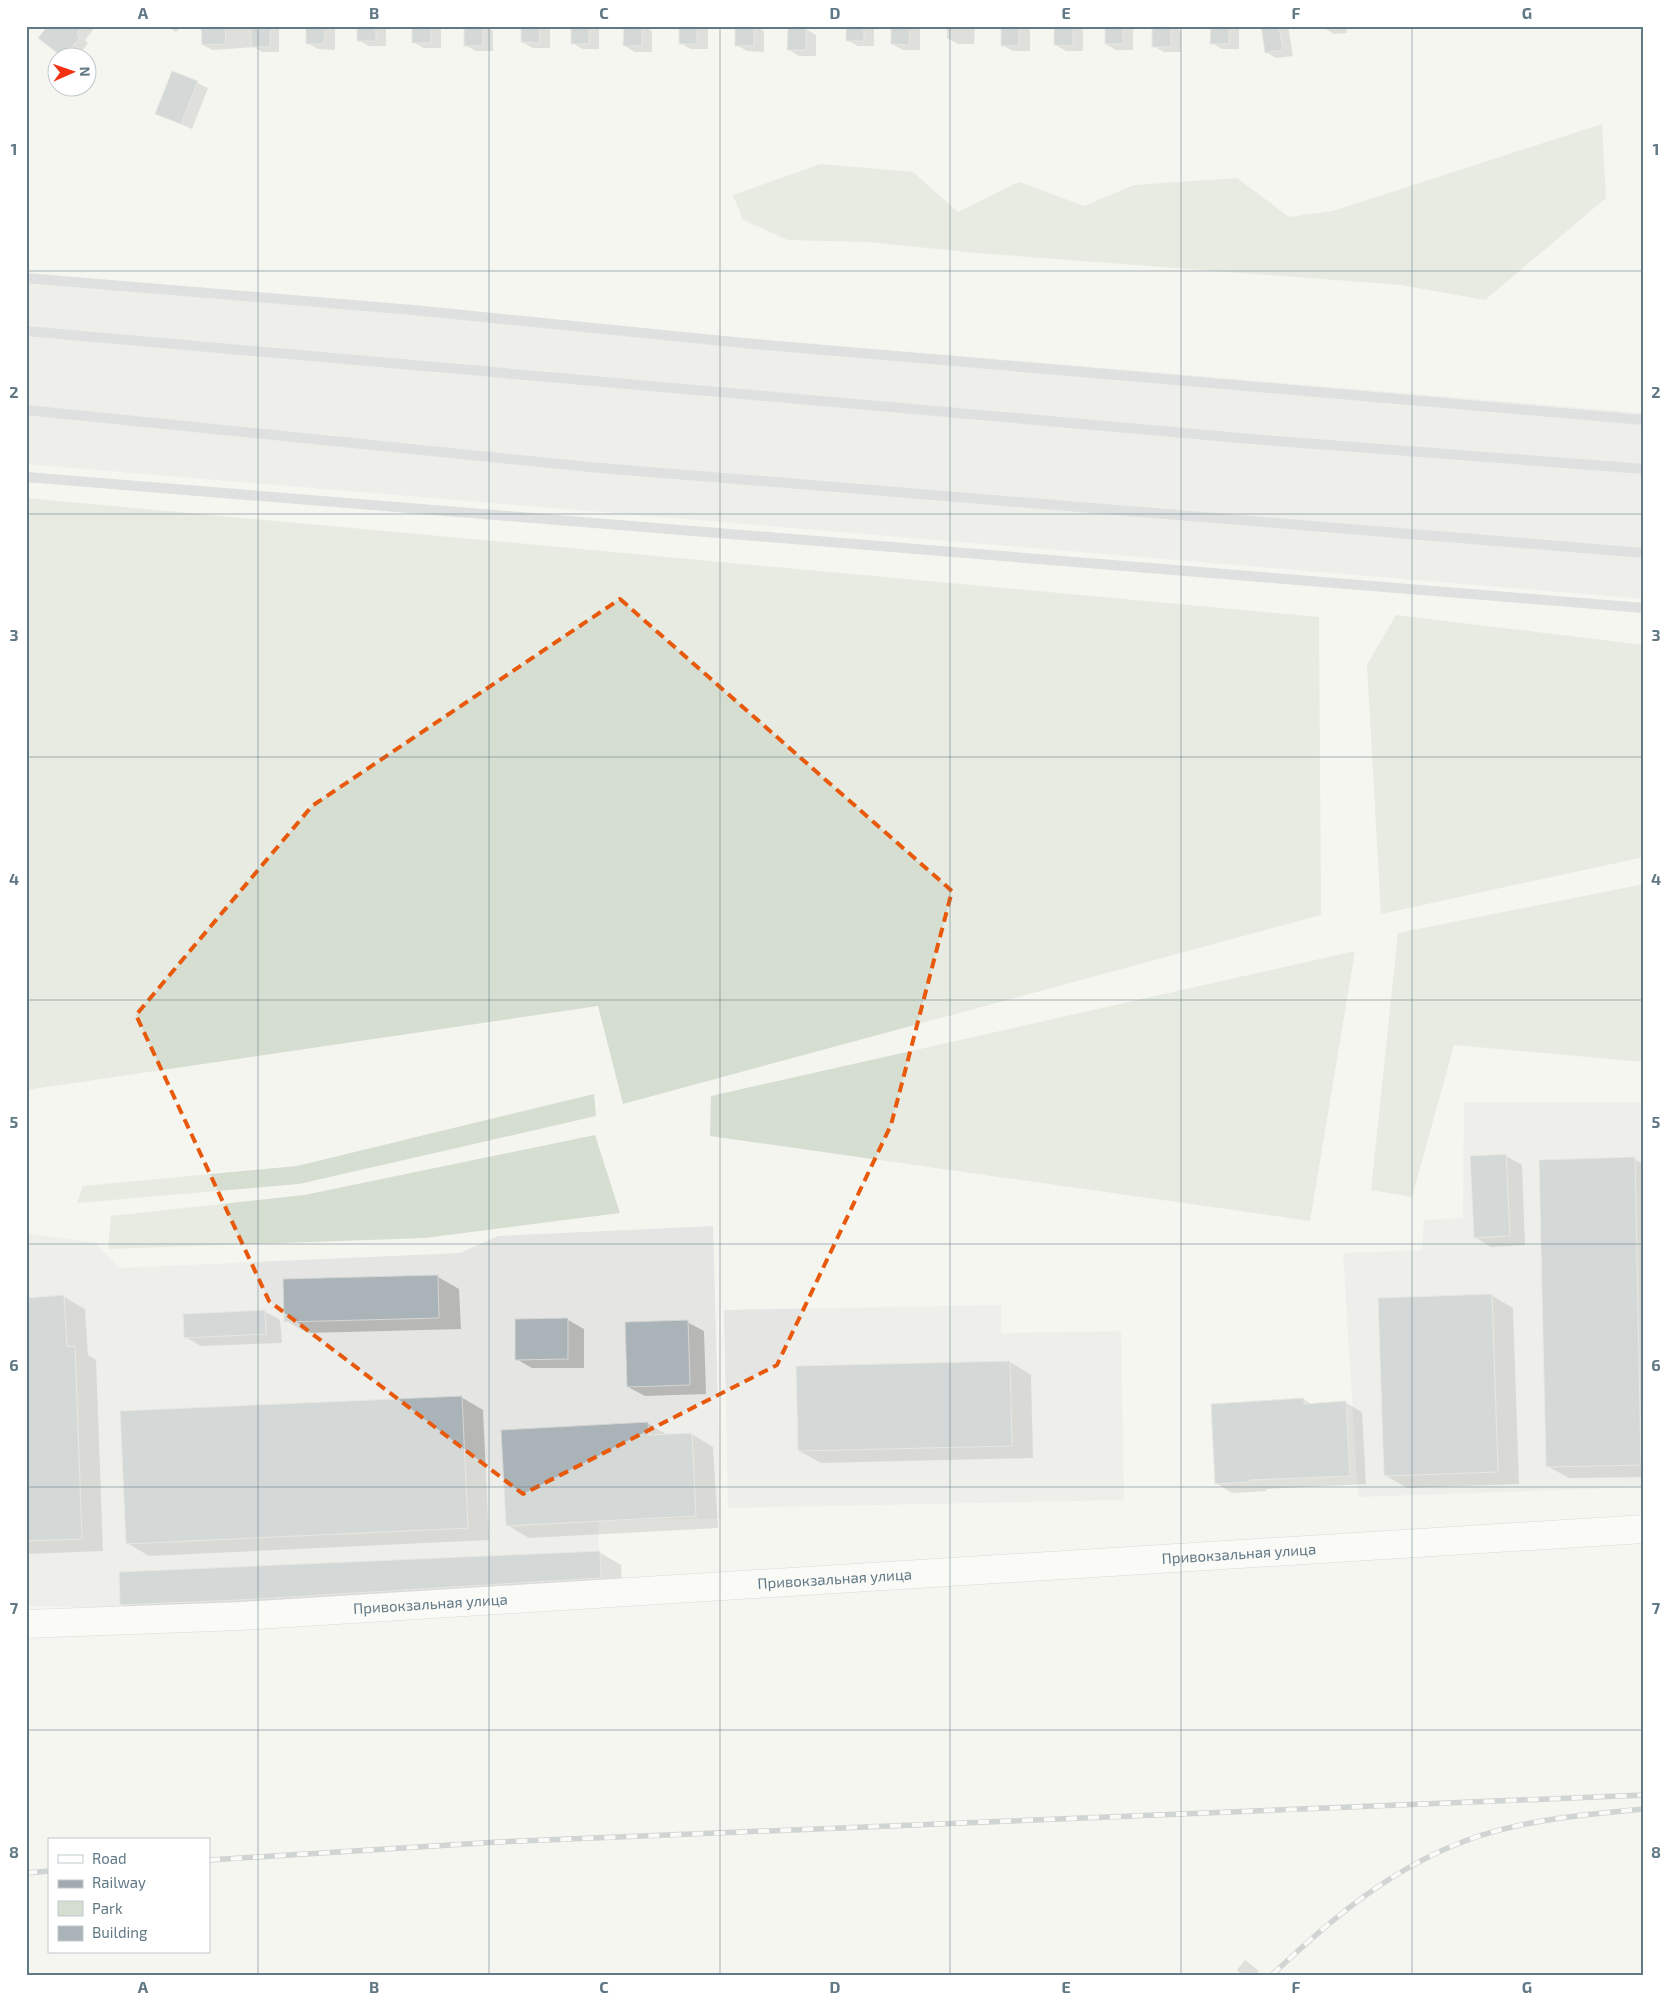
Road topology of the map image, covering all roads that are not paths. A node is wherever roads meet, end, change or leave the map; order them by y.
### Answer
1 (26, 278) edge
2 (26, 330) edge
3 (26, 410) edge
4 (1644, 420) edge
5 (1644, 469) edge
6 (26, 477) edge
7 (1644, 553) edge
8 (1644, 608) edge
9 (1644, 1529) edge
10 (26, 1624) edge

1 - 4 lane
2 - 5 lane
3 - 7 lane
6 - 8 lane
9 - 10 main road, Привокзальная улица

